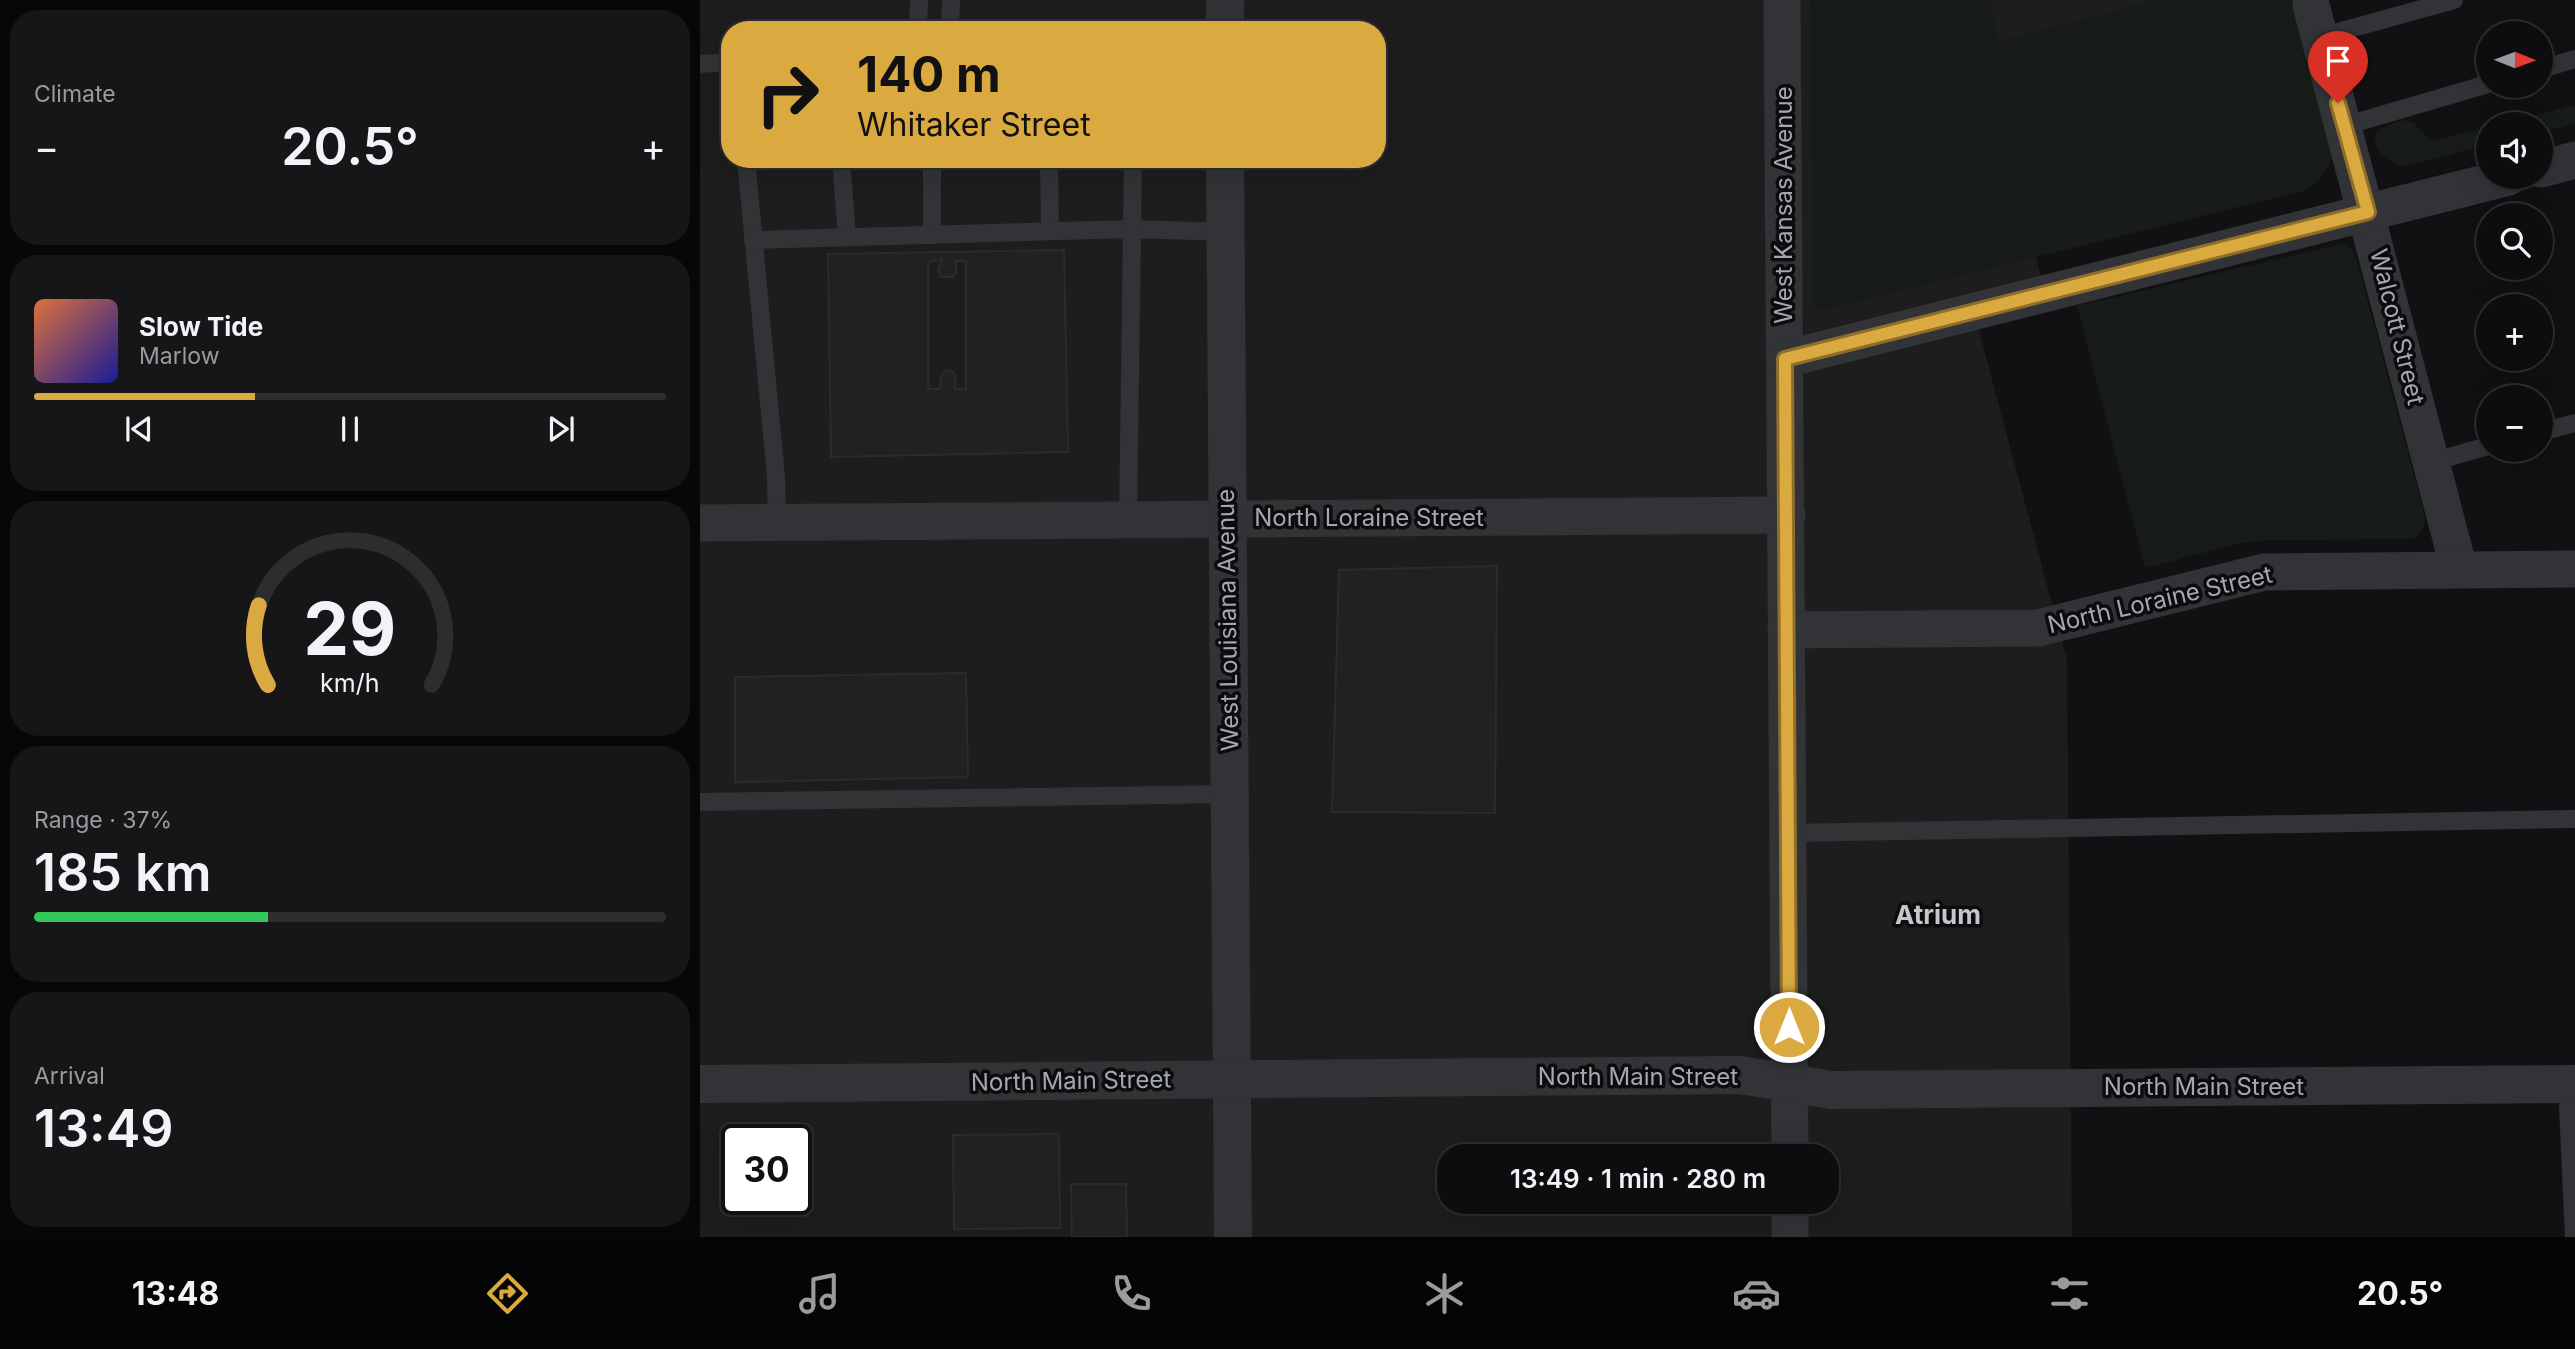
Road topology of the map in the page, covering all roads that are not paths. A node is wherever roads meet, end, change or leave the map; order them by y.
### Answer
1 (919, 0) edge
2 (951, 0) edge
3 (1225, 0) edge
4 (1782, 0) edge
5 (2454, 0) edge
6 (2315, 14) edge
7 (918, 21) edge
8 (950, 21) edge
9 (1225, 21) edge
10 (2575, 59) edge
11 (721, 63) edge
12 (700, 64) edge
13 (2553, 65) edge
14 (2476, 88) edge
15 (2344, 126) junction
16 (2575, 160) edge
17 (2553, 166) edge
18 (747, 168) edge
19 (842, 168) edge
20 (932, 168) edge
21 (1049, 168) edge
22 (1133, 168) edge
23 (1226, 168) edge
24 (2476, 185) edge
25 (2368, 212) junction
26 (1132, 229) junction
27 (1050, 231) junction
28 (1226, 232) junction
29 (932, 235) junction
30 (847, 237) junction
31 (753, 240) junction
32 (1785, 359) junction
33 (2575, 423) edge
34 (2553, 429) edge
35 (2476, 449) edge
36 (2432, 462) junction
37 (1787, 515) junction
38 (1128, 520) junction
39 (1227, 520) junction
40 (700, 523) edge
41 (777, 523) junction
42 (2459, 569) junction
43 (2575, 569) edge
44 (1786, 630) junction
45 (1229, 794) junction
46 (700, 802) edge
47 (2575, 819) edge
48 (1788, 833) junction
49 (1232, 1080) junction
50 (1789, 1083) junction
51 (700, 1084) edge
52 (2571, 1084) edge
53 (1790, 1144) edge
54 (1790, 1214) edge
55 (1233, 1237) edge
56 (1790, 1237) edge
57 (2574, 1237) edge

1 - 7 lane
2 - 8 lane
3 - 9 street
4 - 32 street, West Kansas Avenue
5 - 6 lane
6 - 15 street, Walcott Street
10 - 13 lane
11 - 12 lane
14 - 15 lane
15 - 25 street, Walcott Street
16 - 17 street
18 - 31 lane
19 - 30 lane
20 - 29 lane
21 - 27 lane
22 - 26 lane
23 - 28 street, West Louisiana Avenue
24 - 25 street
25 - 32 street
25 - 36 street, Walcott Street
26 - 27 lane
26 - 28 lane
26 - 38 lane
27 - 29 lane
28 - 39 street, West Louisiana Avenue
29 - 30 lane
30 - 31 lane
31 - 41 lane
32 - 37 street, West Kansas Avenue
33 - 34 lane
35 - 36 lane
36 - 42 street, Walcott Street
37 - 39 street, North Loraine Street
37 - 44 street, West Kansas Avenue
38 - 39 street, North Loraine Street
38 - 41 street, North Loraine Street
39 - 45 street, West Louisiana Avenue
40 - 41 street, North Loraine Street
42 - 43 street, North Loraine Street
42 - 44 street, North Loraine Street
44 - 48 street, West Kansas Avenue
45 - 46 lane
45 - 49 street, West Louisiana Avenue
47 - 48 lane
48 - 50 street, West Kansas Avenue
49 - 50 street, North Main Street
49 - 51 street, North Main Street
49 - 55 street, West Louisiana Avenue
50 - 52 street, North Main Street
50 - 53 street, West Kansas Avenue
52 - 57 lane
54 - 56 street

